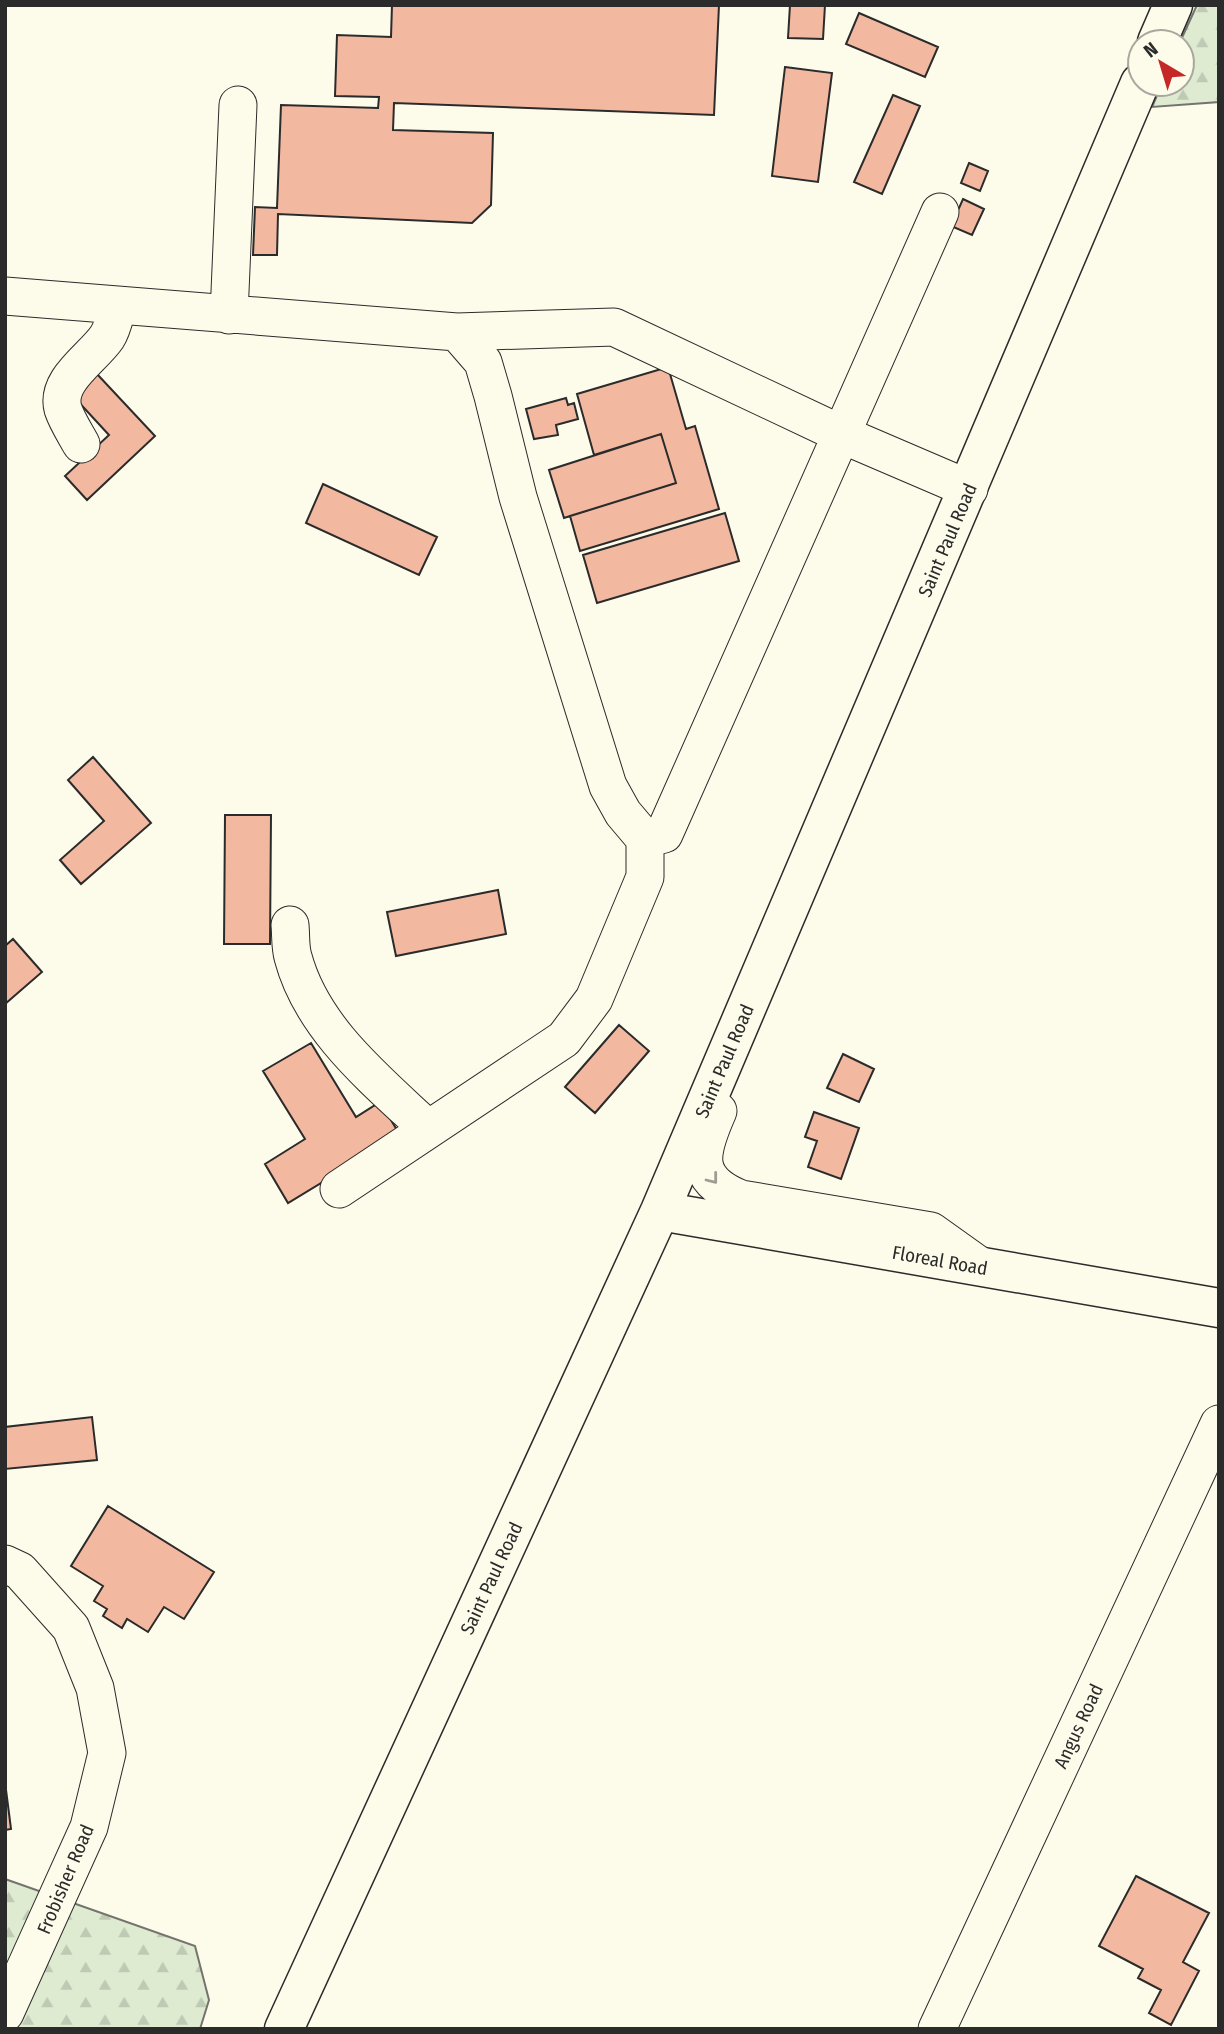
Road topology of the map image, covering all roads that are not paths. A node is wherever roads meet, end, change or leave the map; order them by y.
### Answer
1 (1173, 5) edge
2 (1163, 28) edge
3 (1134, 98) edge
4 (238, 104) dead end
5 (940, 212) dead end
6 (5, 296) edge
7 (118, 305) junction
8 (229, 315) junction
9 (457, 332) junction
10 (843, 435) junction
11 (81, 444) dead end
12 (968, 489) junction
13 (645, 839) junction
14 (290, 925) dead end
15 (760, 978) junction
16 (428, 1129) junction
17 (339, 1189) dead end
18 (660, 1211) junction
19 (980, 1266) junction
20 (1219, 1308) edge
21 (1219, 1424) edge
22 (5, 1564) edge
23 (5, 2013) edge
24 (5, 2024) edge
25 (16, 2029) edge
26 (284, 2029) edge
27 (937, 2029) edge

1 - 2 main road
3 - 12 main road, Saint Paul Road
4 - 8 street
5 - 10 street
6 - 7 street
7 - 8 street
7 - 11 street
8 - 9 street
9 - 10 street
9 - 13 street
10 - 12 street
10 - 13 street
12 - 15 main road, Saint Paul Road
13 - 16 street
14 - 16 street
15 - 18 main road, Saint Paul Road
15 -> 19 street
16 - 17 street
18 - 19 main road, Floreal Road
18 - 26 main road, Saint Paul Road
19 - 20 main road, Floreal Road
21 - 27 street, Angus Road
22 - 23 street, Frobisher Road
24 - 25 street

